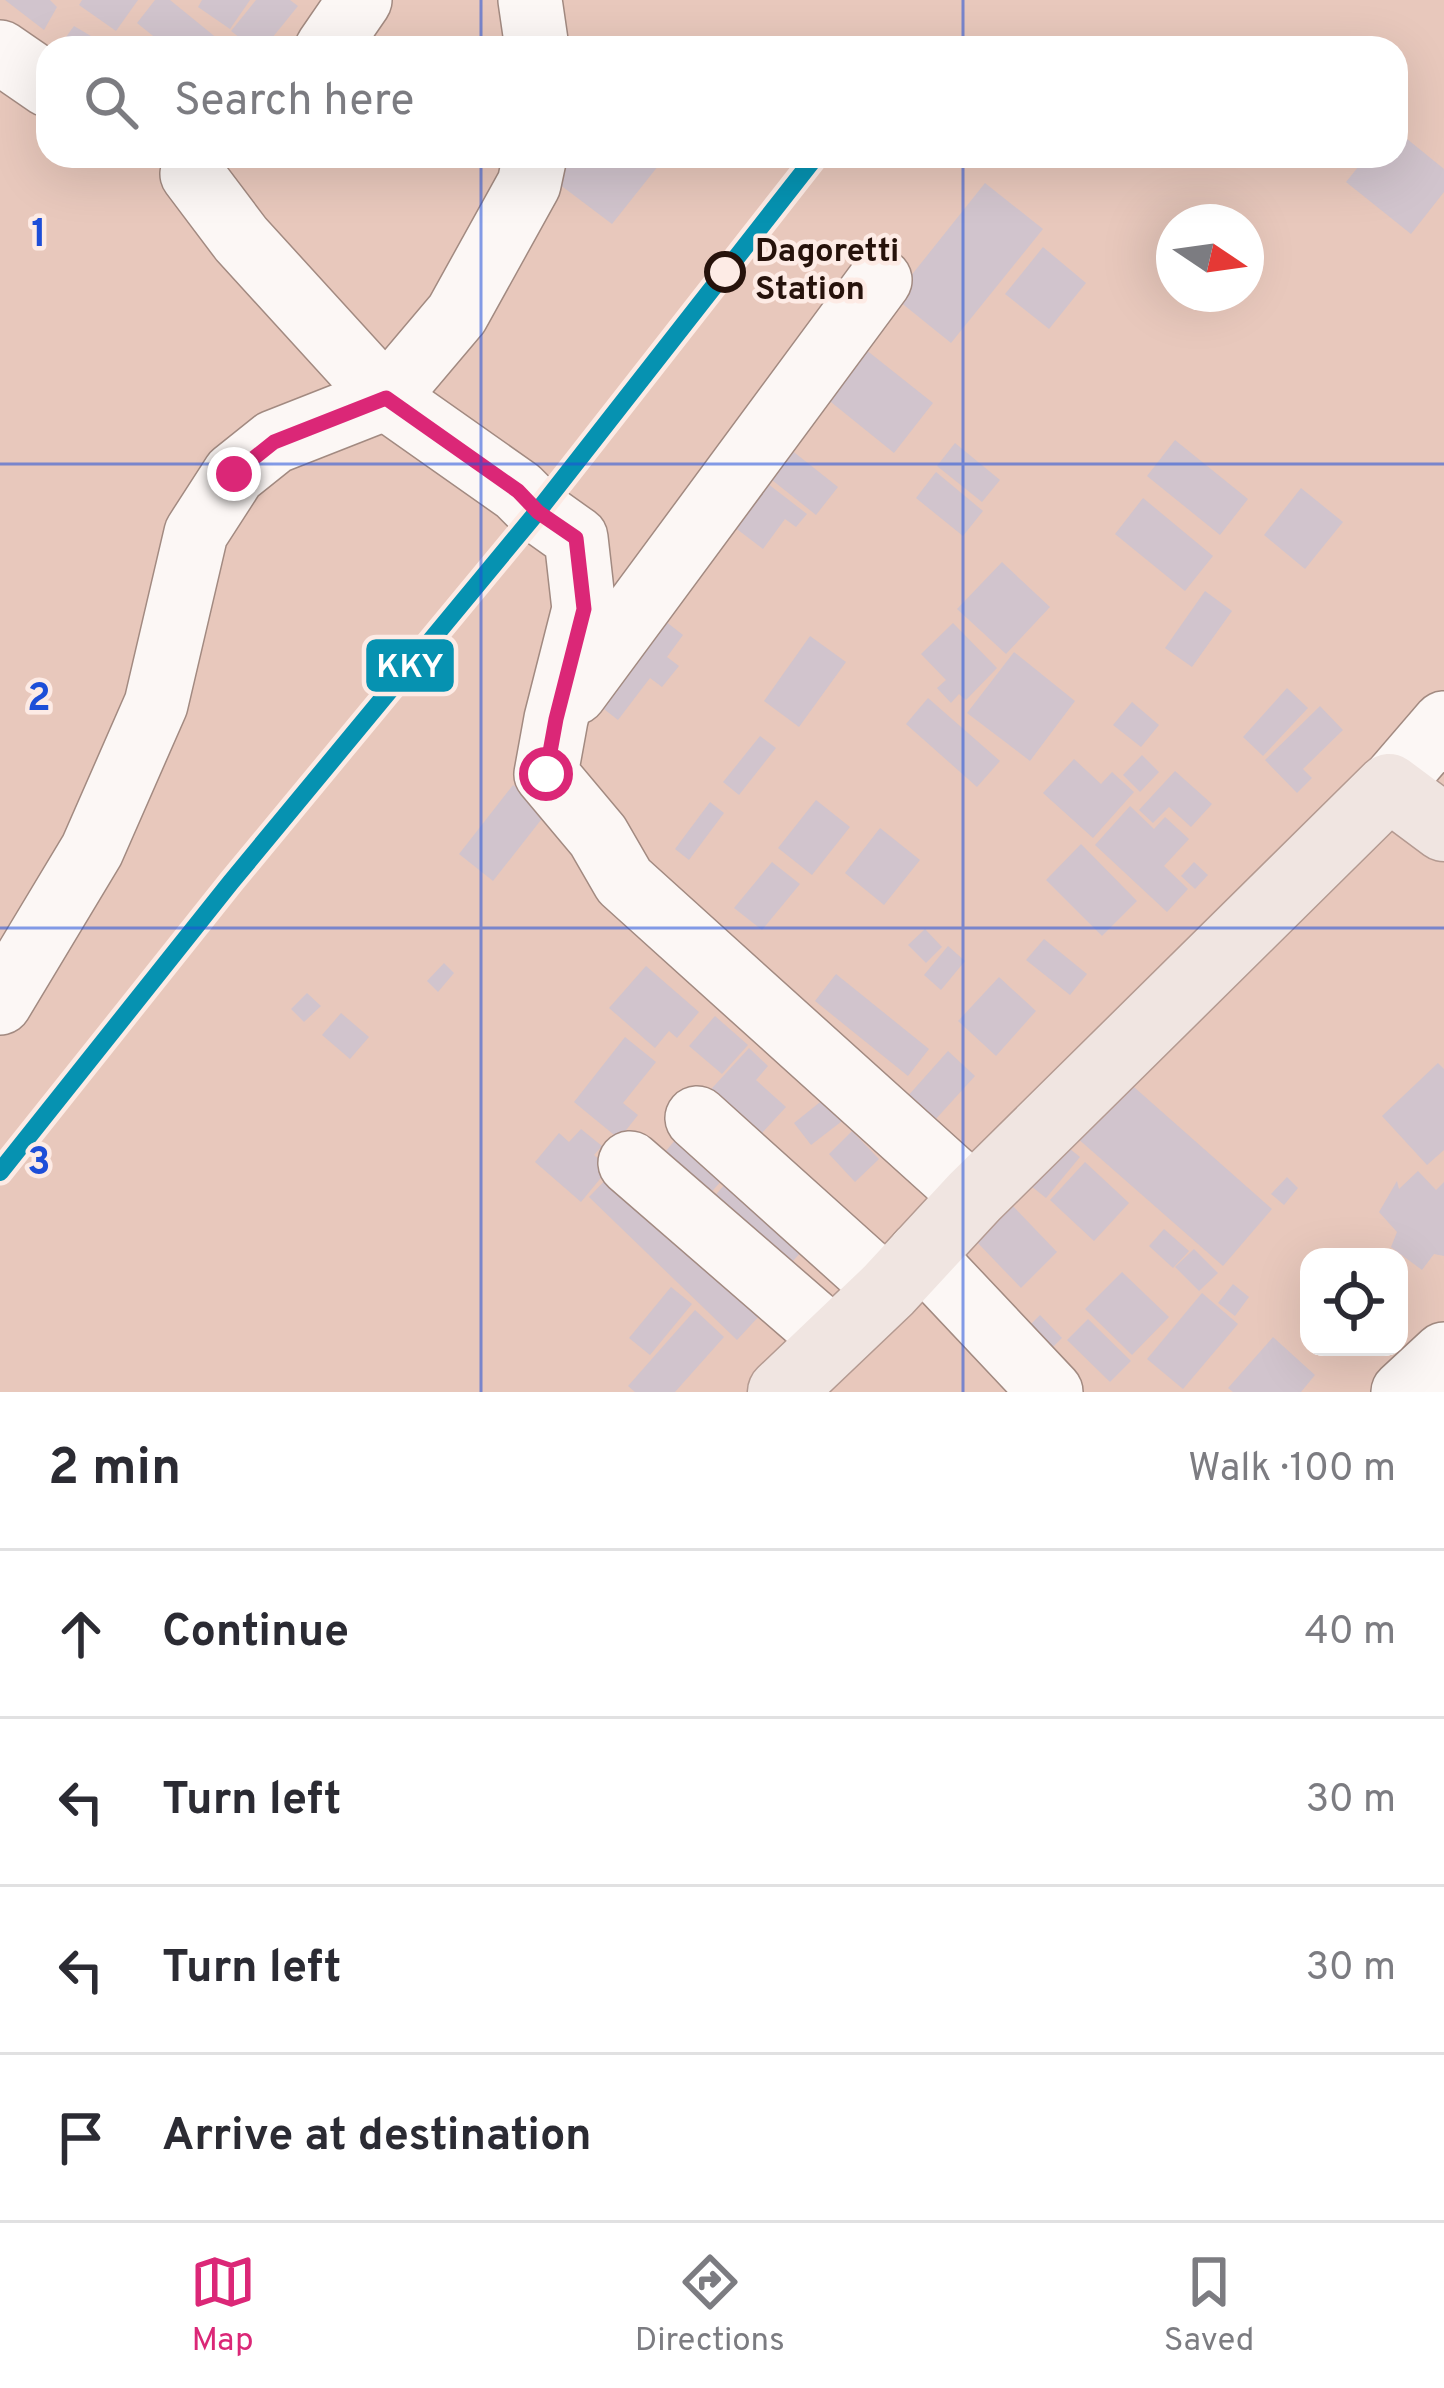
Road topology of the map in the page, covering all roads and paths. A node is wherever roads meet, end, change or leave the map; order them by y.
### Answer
1 (360, 0) edge
2 (530, 0) edge
3 (335, 36) edge
4 (535, 36) edge
5 (0, 52) edge
6 (36, 77) edge
7 (201, 168) edge
8 (532, 168) edge
9 (880, 280) dead end
10 (386, 398) junction
11 (556, 719) junction
12 (1444, 723) edge
13 (1389, 788) junction
14 (1444, 828) edge
15 (0, 1003) edge
16 (697, 1118) dead end
17 (630, 1163) dead end
18 (974, 1197) junction
19 (904, 1272) junction
20 (834, 1340) junction
21 (1444, 1354) edge
22 (781, 1392) edge
23 (1051, 1392) edge
24 (1403, 1392) edge

1 - 3 street
2 - 4 street
5 - 6 street
7 - 10 street
8 - 10 street
9 - 11 street
10 - 11 street
10 - 15 street
11 - 18 street
12 - 13 street
13 - 14 main road
13 - 18 main road
16 - 19 street
17 - 20 street
18 - 19 main road
19 - 20 main road
19 - 23 street
20 - 22 main road
21 - 24 street

